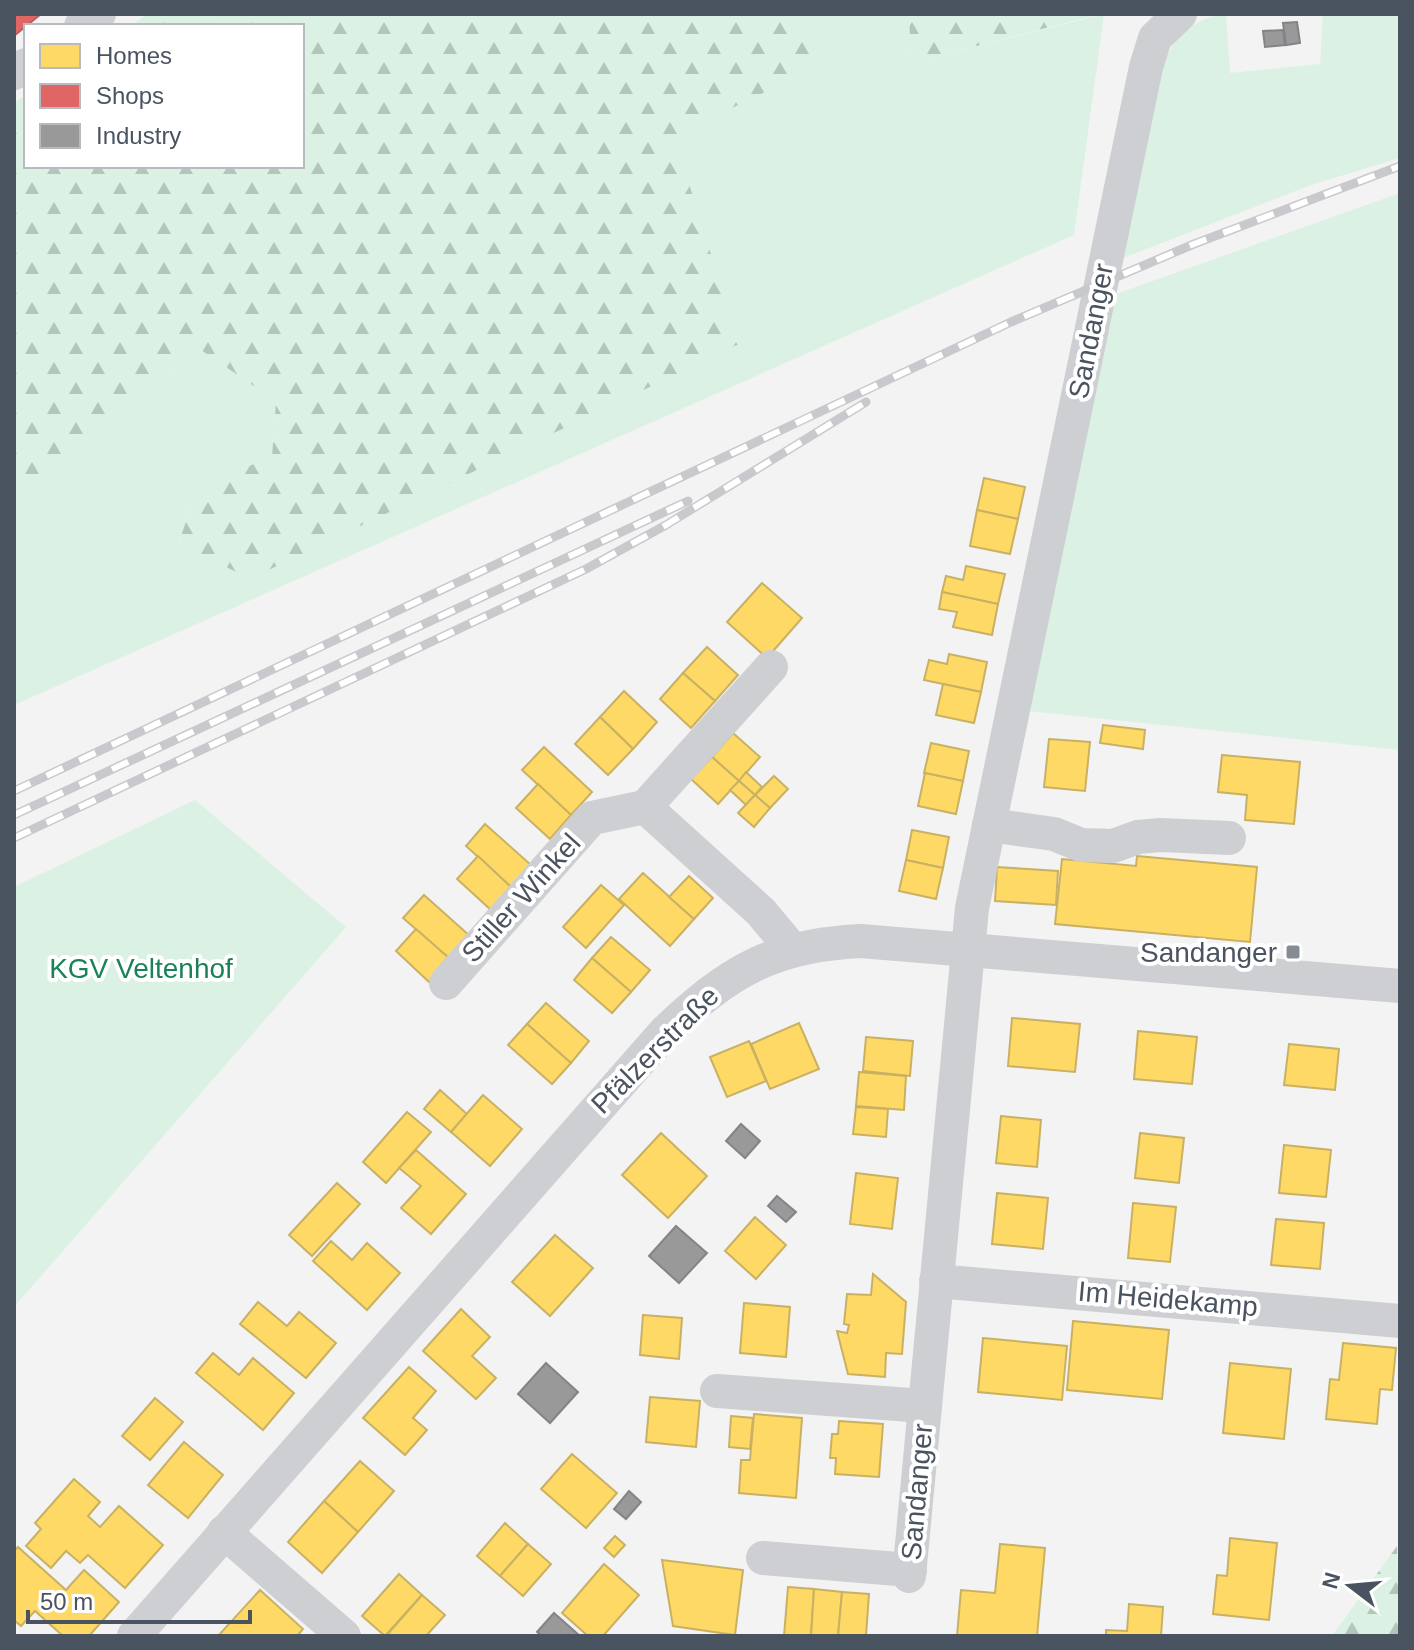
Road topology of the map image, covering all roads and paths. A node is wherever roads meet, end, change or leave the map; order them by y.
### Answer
1 (1180, 14) edge
2 (771, 667) dead end
3 (645, 807) junction
4 (989, 825) junction
5 (1229, 838) dead end
6 (968, 947) junction
7 (791, 948) junction
8 (446, 983) dead end
9 (1400, 986) edge
10 (936, 1281) junction
11 (1400, 1321) edge
12 (717, 1391) dead end
13 (925, 1406) junction
14 (224, 1532) junction
15 (763, 1558) dead end
16 (134, 1636) edge
17 (344, 1636) edge

1 - 4 street, Sandanger
2 - 3 street
3 - 7 street
3 - 8 street, Stiller Winkel
4 - 5 street
4 - 6 street, Sandanger
6 - 7 street, Pfälzerstraße
6 - 9 street, Pfälzerstraße
6 - 10 street, Sandanger
7 - 14 street, Pfälzerstraße
10 - 11 street, Im Heidekamp
10 - 13 street, Sandanger
12 - 13 street
13 - 15 street, Sandanger
14 - 16 street, Pfälzerstraße
14 - 17 street

